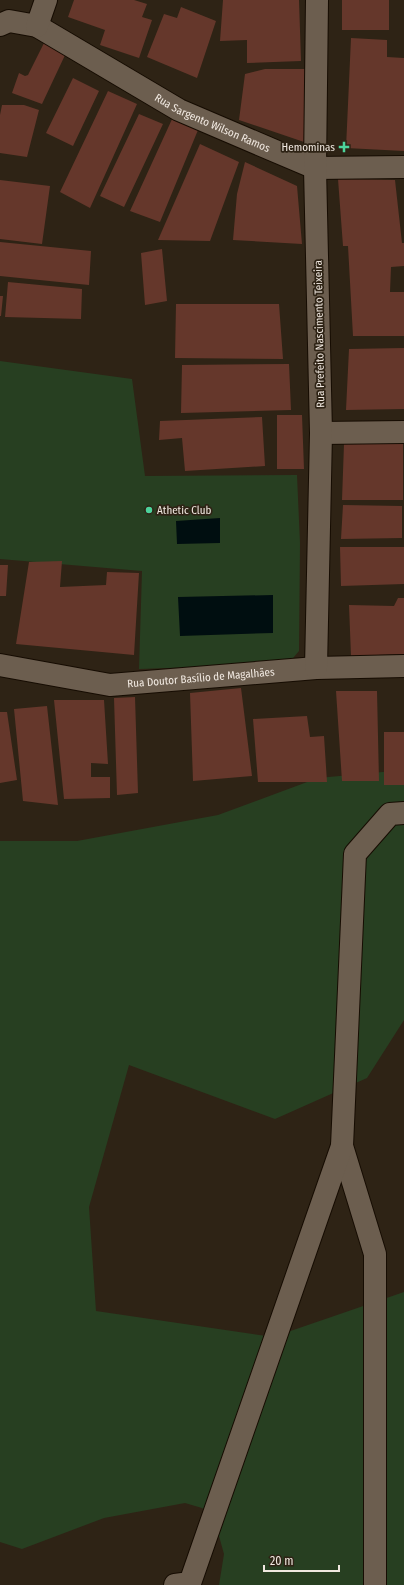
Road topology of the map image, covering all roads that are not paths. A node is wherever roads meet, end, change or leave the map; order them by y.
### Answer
1 (46, 0) edge
2 (317, 0) edge
3 (0, 25) edge
4 (37, 26) junction
5 (404, 167) edge
6 (315, 168) junction
7 (404, 432) edge
8 (321, 433) junction
9 (0, 665) edge
10 (404, 666) edge
11 (316, 668) junction
12 (404, 814) edge
13 (342, 1146) junction
14 (175, 1585) edge
15 (375, 1585) edge

1 - 4 street
2 - 6 street, Rua Prefeito Nascimento Teixeira
3 - 4 street, Rua Sargento Wilson Ramos
4 - 6 street, Rua Sargento Wilson Ramos
5 - 6 street, Rua Sargento Wilson Ramos
6 - 8 street, Rua Prefeito Nascimento Teixeira
7 - 8 street
8 - 11 street, Rua Prefeito Nascimento Teixeira
9 - 11 street, Rua Doutor Basílio de Magalhães
10 - 11 street, Rua Doutor Basílio de Magalhães
12 - 13 street
13 - 14 street
13 - 15 street

